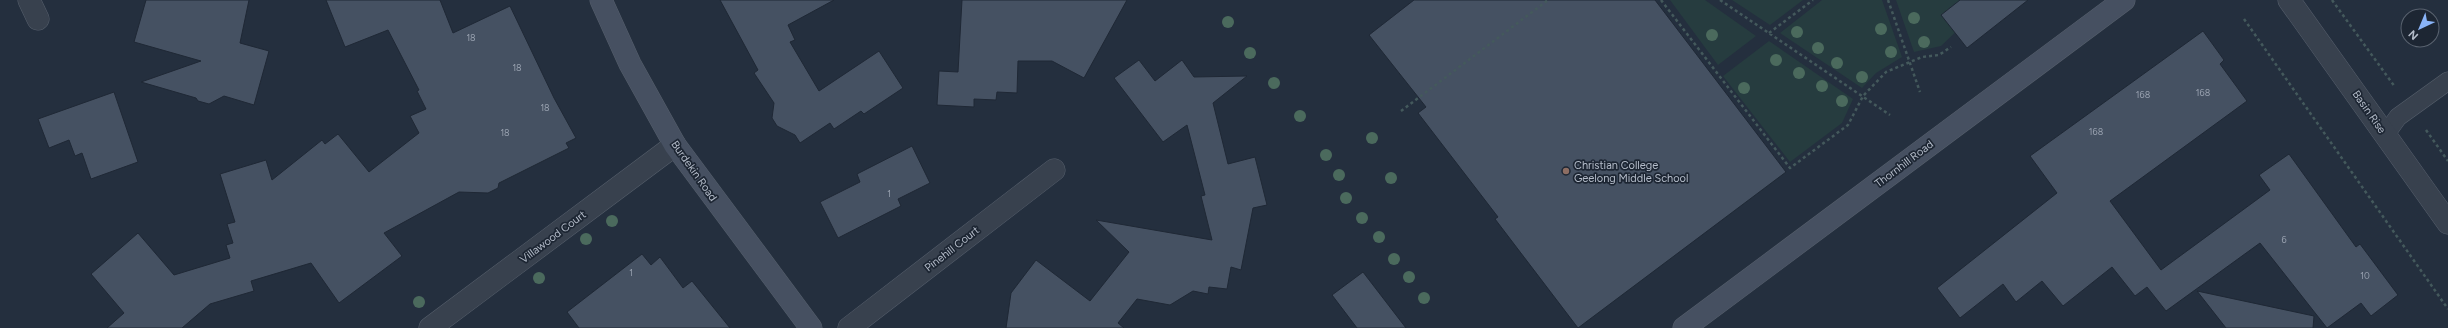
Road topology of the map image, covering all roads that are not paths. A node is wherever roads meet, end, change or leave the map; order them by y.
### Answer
1 (29, 0) edge
2 (601, 0) edge
3 (2124, 0) edge
4 (2289, 0) edge
5 (38, 20) dead end
6 (2448, 81) edge
7 (2385, 135) junction
8 (675, 145) junction
9 (1054, 170) dead end
10 (2448, 223) edge
11 (430, 328) edge
12 (811, 328) edge
13 (849, 328) edge
14 (1684, 328) edge

1 - 5 street
2 - 8 street, Burdekin Road
3 - 14 street, Thornhill Road
4 - 7 street, Basin Rise
6 - 7 lane
7 - 10 street, Basin Rise
8 - 11 street, Villawood Court
8 - 12 street, Burdekin Road
9 - 13 street, Pinehill Court

